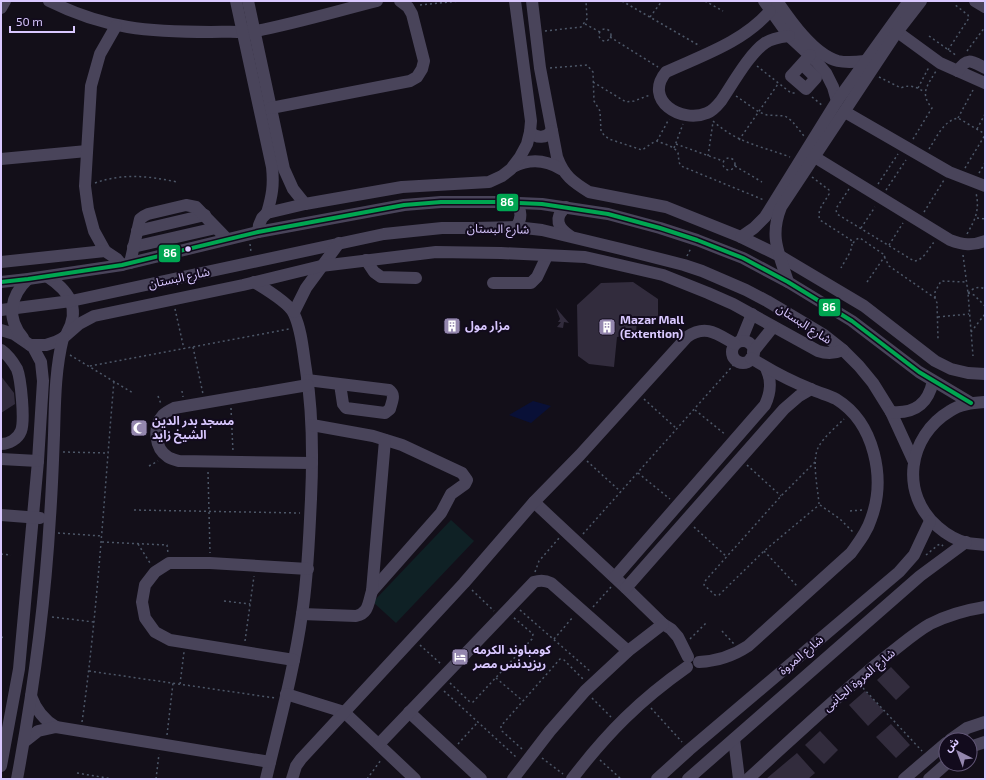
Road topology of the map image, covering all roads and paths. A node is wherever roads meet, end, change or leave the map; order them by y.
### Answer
1 (5, 1) edge
2 (49, 1) edge
3 (236, 1) edge
4 (248, 1) edge
5 (377, 1) edge
6 (460, 1) edge
7 (515, 1) edge
8 (532, 1) edge
9 (586, 1) edge
10 (622, 1) edge
11 (662, 1) edge
12 (705, 1) edge
13 (909, 1) edge
14 (921, 1) edge
15 (975, 1) edge
16 (404, 4) edge
17 (770, 4) edge
18 (954, 4) dead end
19 (901, 6) edge
20 (985, 7) edge
21 (1, 8) edge
22 (723, 11) dead end
23 (650, 17) junction
24 (585, 24) junction
25 (116, 26) junction
26 (985, 27) edge
27 (894, 29) junction
28 (249, 31) junction
29 (536, 32) junction
30 (600, 32) junction
31 (789, 36) junction
32 (928, 36) dead end
33 (610, 37) junction
34 (948, 50) junction
35 (710, 52) junction
36 (937, 60) junction
37 (865, 61) junction
38 (962, 64) junction
39 (540, 68) junction
40 (985, 68) edge
41 (666, 72) junction
42 (871, 72) junction
43 (593, 82) junction
44 (982, 82) edge
45 (778, 83) dead end
46 (918, 88) junction
47 (728, 91) junction
48 (658, 92) junction
49 (925, 92) junction
50 (837, 101) junction
51 (271, 108) junction
52 (674, 110) junction
53 (758, 112) junction
54 (845, 112) junction
55 (985, 114) edge
56 (686, 115) junction
57 (958, 118) junction
58 (977, 129) junction
59 (552, 131) junction
60 (530, 132) junction
61 (985, 135) edge
62 (739, 140) junction
63 (657, 141) junction
64 (676, 144) junction
65 (906, 147) junction
66 (674, 148) junction
67 (87, 151) junction
68 (708, 156) junction
69 (807, 157) junction
70 (924, 158) junction
71 (1, 159) edge
72 (723, 162) junction
73 (735, 166) junction
74 (511, 168) junction
75 (561, 169) junction
76 (954, 174) junction
77 (855, 181) junction
78 (177, 182) dead end
79 (762, 182) dead end
80 (974, 182) junction
81 (458, 184) junction
82 (85, 186) junction
83 (985, 186) edge
84 (293, 189) junction
85 (873, 192) junction
86 (273, 194) junction
87 (459, 202) junction
88 (515, 203) junction
89 (774, 203) junction
90 (305, 204) junction
91 (566, 207) junction
92 (666, 208) junction
93 (267, 213) junction
94 (914, 218) junction
95 (976, 218) junction
96 (208, 219) junction
97 (985, 219) edge
98 (516, 227) junction
99 (660, 228) junction
100 (253, 233) junction
101 (940, 234) junction
102 (136, 235) junction
103 (571, 237) junction
104 (741, 237) junction
105 (227, 239) junction
106 (695, 239) junction
107 (985, 242) edge
108 (339, 243) junction
109 (852, 243) junction
110 (961, 244) junction
111 (889, 245) junction
112 (105, 251) junction
113 (547, 256) junction
114 (780, 256) junction
115 (885, 256) junction
116 (366, 260) junction
117 (1, 262) edge
118 (253, 262) junction
119 (126, 264) junction
120 (684, 265) junction
121 (321, 266) junction
122 (841, 268) dead end
123 (221, 269) junction
124 (48, 276) junction
125 (416, 278) dead end
126 (28, 280) junction
127 (1, 282) edge
128 (726, 282) junction
129 (788, 282) junction
130 (867, 282) dead end
131 (966, 282) junction
132 (249, 283) junction
133 (492, 283) dead end
134 (985, 289) edge
135 (968, 293) junction
136 (935, 298) junction
137 (173, 300) junction
138 (71, 301) junction
139 (733, 304) junction
140 (985, 306) edge
141 (7, 309) edge
142 (294, 312) junction
143 (752, 314) junction
144 (969, 314) junction
145 (985, 314) edge
146 (938, 317) junction
147 (298, 327) junction
148 (773, 327) junction
149 (1, 330) edge
150 (971, 332) junction
151 (905, 338) junction
152 (938, 339) dead end
153 (738, 342) junction
154 (28, 343) junction
155 (62, 345) junction
156 (194, 347) junction
157 (184, 348) junction
158 (1, 350) edge
159 (843, 350) junction
160 (893, 352) junction
161 (752, 355) junction
162 (973, 356) dead end
163 (737, 361) junction
164 (40, 362) junction
165 (90, 366) junction
166 (766, 368) junction
167 (985, 374) edge
168 (114, 380) junction
169 (933, 381) junction
170 (308, 382) junction
171 (340, 384) dead end
172 (811, 389) junction
173 (636, 392) junction
174 (134, 393) dead end
175 (231, 398) junction
176 (204, 400) dead end
177 (985, 402) edge
178 (971, 403) junction
179 (694, 410) junction
180 (851, 412) junction
181 (891, 412) junction
182 (312, 425) junction
183 (677, 429) junction
184 (385, 440) junction
185 (734, 441) junction
186 (1, 444) edge
187 (54, 452) junction
188 (108, 453) junction
189 (580, 455) junction
190 (1, 459) edge
191 (740, 459) junction
192 (38, 461) junction
193 (208, 462) junction
194 (815, 462) junction
195 (914, 462) junction
196 (234, 463) junction
197 (312, 464) junction
198 (638, 473) junction
199 (701, 479) junction
200 (712, 490) junction
201 (622, 492) junction
202 (781, 496) junction
203 (534, 502) junction
204 (678, 505) junction
205 (819, 505) junction
206 (134, 510) dead end
207 (209, 512) junction
208 (310, 514) junction
209 (1, 515) edge
210 (33, 518) junction
211 (50, 519) junction
212 (686, 520) junction
213 (930, 520) junction
214 (566, 531) junction
215 (48, 532) junction
216 (102, 536) junction
217 (860, 540) junction
218 (577, 541) junction
219 (102, 542) junction
220 (966, 542) junction
221 (138, 544) junction
222 (167, 545) dead end
223 (985, 545) edge
224 (764, 551) junction
225 (1, 554) edge
226 (11, 555) dead end
227 (727, 557) junction
228 (210, 563) junction
229 (255, 566) junction
230 (308, 569) junction
231 (155, 572) junction
232 (620, 581) junction
233 (534, 582) junction
234 (464, 583) junction
235 (372, 591) junction
236 (805, 594) junction
237 (224, 601) dead end
238 (250, 604) junction
239 (985, 607) edge
240 (506, 610) junction
241 (583, 612) junction
242 (302, 614) junction
243 (41, 615) junction
244 (94, 622) junction
245 (662, 624) junction
246 (706, 624) dead end
247 (722, 631) dead end
248 (1, 637) edge
249 (5, 638) dead end
250 (413, 638) junction
251 (554, 639) junction
252 (185, 642) junction
253 (628, 651) junction
254 (740, 651) junction
255 (244, 652) junction
256 (686, 657) junction
257 (294, 660) junction
258 (89, 671) junction
259 (442, 677) junction
260 (496, 678) junction
261 (857, 680) junction
262 (172, 683) junction
263 (180, 684) junction
264 (591, 685) junction
265 (31, 696) junction
266 (286, 697) junction
267 (644, 700) junction
268 (523, 701) junction
269 (344, 712) junction
270 (409, 712) junction
271 (478, 722) junction
272 (985, 722) edge
273 (618, 724) junction
274 (56, 727) junction
275 (81, 732) junction
276 (961, 732) edge
277 (734, 739) junction
278 (24, 742) junction
279 (163, 745) junction
280 (382, 748) junction
281 (689, 750) junction
282 (938, 750) edge
283 (452, 752) junction
284 (592, 753) junction
285 (529, 757) junction
286 (928, 758) junction
287 (270, 762) junction
288 (1, 766) edge
289 (938, 771) edge
290 (77, 773) dead end
291 (92, 775) junction
292 (567, 777) edge
293 (17, 779) edge
294 (91, 779) edge
295 (113, 779) edge
296 (156, 779) edge
297 (266, 779) edge
298 (292, 779) edge
299 (367, 779) edge
300 (415, 779) edge
301 (481, 779) edge
302 (512, 779) edge
303 (620, 779) edge
304 (657, 779) edge
305 (688, 779) edge
306 (738, 779) edge
307 (748, 779) edge
308 (904, 779) edge
309 (929, 779) edge

1 - 21 street
2 - 25 street
3 - 28 street
4 - 28 street
5 - 28 street
6 - 16 path
7 - 60 street
8 - 29 street
9 - 24 path
10 - 23 path
11 - 23 path
12 - 22 path
13 - 19 street
14 - 27 street
15 - 20 street
16 - 51 street
17 - 31 street
17 - 35 street
17 - 37 street
18 - 34 path
19 - 27 street
23 - 35 path
24 - 29 path
24 - 30 path
25 - 28 street
25 - 67 street
26 - 38 path
27 - 36 street
27 - 37 street
27 - 42 street
28 - 51 street
28 - 86 street
29 - 39 street
30 - 33 path
30 - 33 path
31 - 47 street
31 - 50 street
32 - 34 path
33 - 41 path
34 - 38 path
35 - 41 street
36 - 38 street
36 - 46 path
36 - 49 path
37 - 50 street
38 - 40 street
38 - 44 street
39 - 43 path
39 - 59 street
41 - 48 street
42 - 46 path
42 - 54 street
43 - 48 path
43 - 63 path
44 - 57 path
45 - 53 path
46 - 49 path
47 - 53 path
47 - 56 street
48 - 52 street
49 - 65 path
50 - 69 street
51 - 84 street
52 - 56 street
52 - 63 path
53 - 62 path
53 - 69 path
54 - 65 street
54 - 69 street
55 - 58 path
56 - 64 path
57 - 58 path
57 - 70 path
58 - 61 path
59 - 60 street
59 - 75 street
60 - 74 street
61 - 76 path
62 - 68 path
62 - 69 path
63 - 66 path
64 - 66 path
64 - 68 path
65 - 70 street
65 - 85 path
66 - 89 path
67 - 71 street
67 - 82 street
68 - 72 path
69 - 77 street
69 - 89 street
69 - 109 path
69 - 114 street
70 - 76 street
72 - 73 path
72 - 73 path
73 - 79 path
74 - 75 street
74 - 81 street
75 - 92 street
76 - 80 street
76 - 94 path
77 - 85 street
77 - 111 path
78 - 82 path
80 - 83 street
80 - 95 path
81 - 87 street
81 - 90 street
82 - 112 street
84 - 86 street
84 - 90 street
85 - 94 street
86 - 93 street
87 - 88 street, شارع البستان
87 - 100 street, شارع البستان
88 - 91 street, شارع البستان
88 - 98 street
89 - 104 street
90 - 93 street
91 - 99 street, شارع البستان
91 - 103 street
92 - 99 street
92 - 104 street
93 - 100 street
94 - 101 street
94 - 111 path
95 - 97 path
95 - 110 path
96 - 102 street
96 - 102 street
96 - 105 street
98 - 103 street, شارع البستان
98 - 108 street, شارع البستان
99 - 106 street, شارع البستان
100 - 105 street, شارع البستان
100 - 118 path
101 - 110 street
101 - 111 path
102 - 119 street
103 - 120 street, شارع البستان
104 - 114 street
105 - 119 street, شارع البستان
106 - 120 path
106 - 129 street, شارع البستان
107 - 110 street
108 - 118 street, شارع البستان
108 - 121 street
109 - 115 path
109 - 122 path
110 - 131 path
112 - 117 street
112 - 119 street
113 - 116 street
113 - 133 street
113 - 139 street
114 - 129 street
114 - 151 street
115 - 130 path
115 - 136 path
116 - 121 street
116 - 125 street
118 - 123 street, شارع البستان
119 - 124 street, شارع البستان
120 - 128 street, شارع البستان
121 - 132 street
121 - 142 street
123 - 132 street
123 - 138 street, شارع البستان
124 - 126 street, شارع البستان
124 - 138 street
126 - 127 street, شارع البستان
126 - 141 street
128 - 139 street
128 - 159 street, شارع البستان
129 - 160 street, شارع البستان
131 - 135 path
131 - 136 path
132 - 137 street
132 - 142 street
134 - 135 path
135 - 140 path
135 - 144 path
136 - 146 path
137 - 155 street
137 - 157 path
138 - 141 street, شارع البستان
138 - 155 street
139 - 143 street
141 - 154 street
142 - 147 street
143 - 148 street
143 - 153 street
144 - 146 path
144 - 150 path
145 - 150 path
146 - 152 path
147 - 156 path
147 - 170 street
148 - 159 street
148 - 161 street
149 - 154 street
150 - 162 path
151 - 160 street
151 - 167 street
153 - 161 street
153 - 163 street
153 - 173 street
154 - 155 street
154 - 164 street
155 - 164 street
155 - 165 path
155 - 187 street
156 - 157 path
156 - 176 path
157 - 165 path
158 - 186 street
159 - 181 street, شارع البستان
160 - 169 street, شارع البستان
161 - 163 street
161 - 166 street
163 - 179 path
164 - 192 street
165 - 168 path
166 - 172 street
166 - 185 street
168 - 174 path
168 - 188 path
169 - 178 street, شارع البستان
169 - 181 street
170 - 171 street
170 - 175 street
170 - 182 street
172 - 180 street
172 - 191 street
173 - 183 path
173 - 189 street
175 - 193 street
175 - 196 path
177 - 178 street
178 - 195 street
179 - 183 path
179 - 185 path
180 - 194 path
180 - 217 street
181 - 195 street, شارع البستان
182 - 184 street
182 - 197 street
183 - 198 path
184 - 235 street
184 - 235 street
185 - 199 street
187 - 188 path
187 - 211 street
188 - 216 path
189 - 201 path
189 - 203 street
190 - 192 street
191 - 200 street
191 - 202 path
192 - 210 street
193 - 196 street
193 - 207 path
194 - 202 path
194 - 205 path
195 - 213 street
196 - 197 street
197 - 208 street
198 - 201 path
198 - 204 path
199 - 200 street
199 - 204 street
200 - 212 street
201 - 218 path
202 - 227 path
203 - 214 street
203 - 234 street
204 - 232 street
205 - 217 path
205 - 224 path
206 - 207 path
207 - 208 path
207 - 228 path
208 - 230 street
209 - 210 street
210 - 211 street
210 - 288 street
211 - 215 street
212 - 227 path
212 - 232 street
213 - 220 street
213 - 281 street, شارع المروة
214 - 218 street
214 - 233 path
215 - 216 path
215 - 243 street
216 - 219 path
217 - 236 street
218 - 232 street
219 - 221 path
219 - 244 path
220 - 223 street
220 - 277 street, شارع المروة
221 - 222 path
221 - 231 path
224 - 227 path
224 - 236 path
225 - 226 path
228 - 229 street
228 - 231 street
229 - 230 street
229 - 238 path
230 - 242 street
231 - 252 street
232 - 241 path
232 - 245 street
233 - 240 street
233 - 241 street
234 - 240 path
234 - 250 street
235 - 242 street
236 - 254 street
237 - 238 path
238 - 255 path
239 - 261 street, شارع المروة الجانبى
240 - 251 path
240 - 259 street
240 - 260 path
241 - 251 path
241 - 253 street
242 - 257 street
243 - 244 path
243 - 265 street
244 - 258 path
245 - 253 street
245 - 256 street
246 - 256 path
247 - 254 path
248 - 249 path
250 - 259 path
250 - 269 street
251 - 264 path
252 - 255 street
252 - 263 path
253 - 264 street
254 - 256 street
255 - 257 street
256 - 267 street
257 - 266 street
258 - 262 path
258 - 275 path
259 - 260 path
259 - 270 street
259 - 271 path
260 - 268 path
261 - 286 path
261 - 307 street, شارع المروة الجانبى
262 - 263 path
262 - 279 path
263 - 266 path
264 - 268 path
264 - 273 path
264 - 285 street
265 - 274 street
265 - 278 street
266 - 269 street
266 - 287 street
267 - 273 street
267 - 281 path
268 - 285 path
269 - 280 street
269 - 298 street
270 - 280 street
270 - 283 street
271 - 283 path
271 - 285 path
272 - 276 street
273 - 284 street
274 - 275 street
274 - 278 street
275 - 279 street
277 - 305 street, شارع المروة
277 - 306 street
278 - 293 street
279 - 287 street
279 - 296 path
280 - 299 path
280 - 300 street
281 - 304 street, شارع المروة
282 - 286 street
283 - 301 street
284 - 292 street
284 - 303 path
285 - 292 path
285 - 302 street
286 - 308 street
287 - 297 street
289 - 309 street
290 - 291 path
291 - 294 path
291 - 295 path

